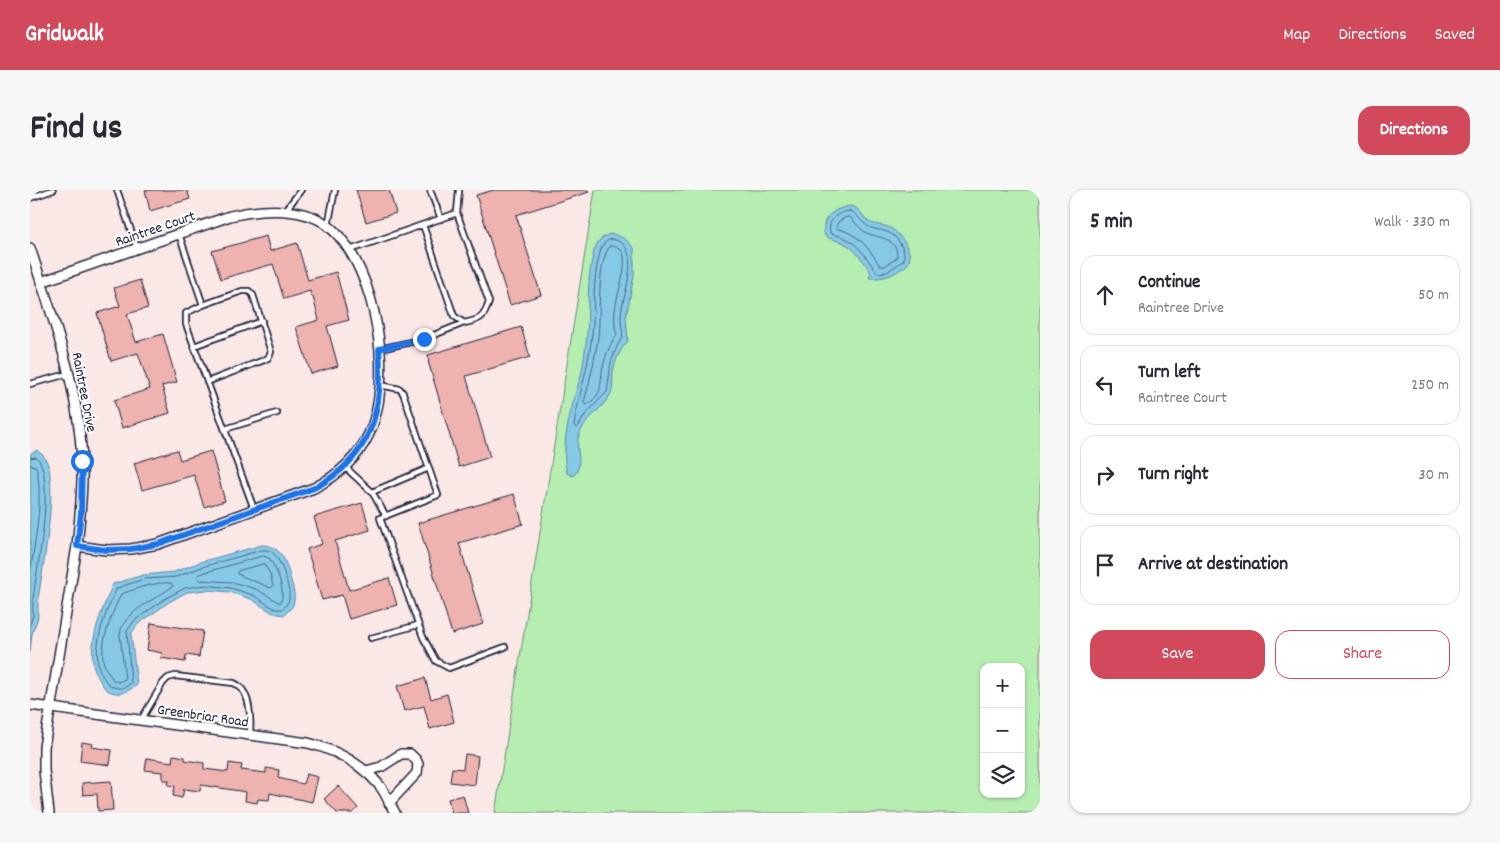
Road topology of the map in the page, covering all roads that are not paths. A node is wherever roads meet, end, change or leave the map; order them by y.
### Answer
1 (53, 190) edge
2 (117, 190) edge
3 (301, 190) edge
4 (335, 190) edge
5 (430, 190) edge
6 (459, 190) edge
7 (30, 198) edge
8 (285, 211) junction
9 (457, 213) junction
10 (441, 219) junction
11 (423, 225) junction
12 (328, 226) junction
13 (179, 234) junction
14 (30, 248) edge
15 (138, 248) junction
16 (348, 251) junction
17 (41, 282) junction
18 (203, 304) junction
19 (262, 321) junction
20 (464, 323) junction
21 (194, 346) junction
22 (379, 349) junction
23 (69, 373) junction
24 (30, 378) edge
25 (207, 382) junction
26 (32, 383) edge
27 (380, 385) junction
28 (277, 412) dead end
29 (225, 430) junction
30 (345, 467) junction
31 (428, 468) junction
32 (372, 492) junction
33 (254, 509) junction
34 (386, 516) junction
35 (77, 546) junction
36 (418, 625) junction
37 (371, 638) dead end
38 (505, 647) dead end
39 (30, 705) edge
40 (50, 708) junction
41 (141, 720) junction
42 (250, 735) junction
43 (366, 771) junction
44 (389, 803) junction
45 (49, 813) edge
46 (395, 813) edge

1 - 7 lane
2 - 15 lane
3 - 8 lane
4 - 12 lane
5 - 10 lane
6 - 9 lane
8 - 12 street, Raintree Court
8 - 13 street, Raintree Court
9 - 10 lane
9 - 20 lane
10 - 11 lane
11 - 16 lane
11 - 20 lane
12 - 16 street, Raintree Court
13 - 15 street, Raintree Court
13 - 18 lane
14 - 17 street, Raintree Drive
15 - 17 street, Raintree Court
16 - 22 street, Raintree Court
17 - 23 street, Raintree Drive
18 - 19 lane
18 - 21 lane
19 - 21 lane
19 - 25 lane
20 - 22 lane
21 - 25 lane
22 - 27 street, Raintree Court
23 - 26 lane
23 - 35 street, Raintree Drive
24 - 26 lane
25 - 29 lane
27 - 30 street, Raintree Court
27 - 31 lane
28 - 29 lane
29 - 33 lane
30 - 32 lane
30 - 33 street, Raintree Court
31 - 32 lane
31 - 34 lane
32 - 34 lane
33 - 35 street, Raintree Court
34 - 36 lane
35 - 40 street, Raintree Drive
36 - 37 lane
36 - 38 lane
39 - 40 street, Greenbriar Road
40 - 41 street, Greenbriar Road
40 - 45 street, Raintree Drive
41 - 42 street, Greenbriar Road
41 - 42 lane
42 - 43 street, Greenbriar Road
43 - 44 street, Greenbriar Road
43 - 44 street
44 - 46 street, Greenbriar Road

